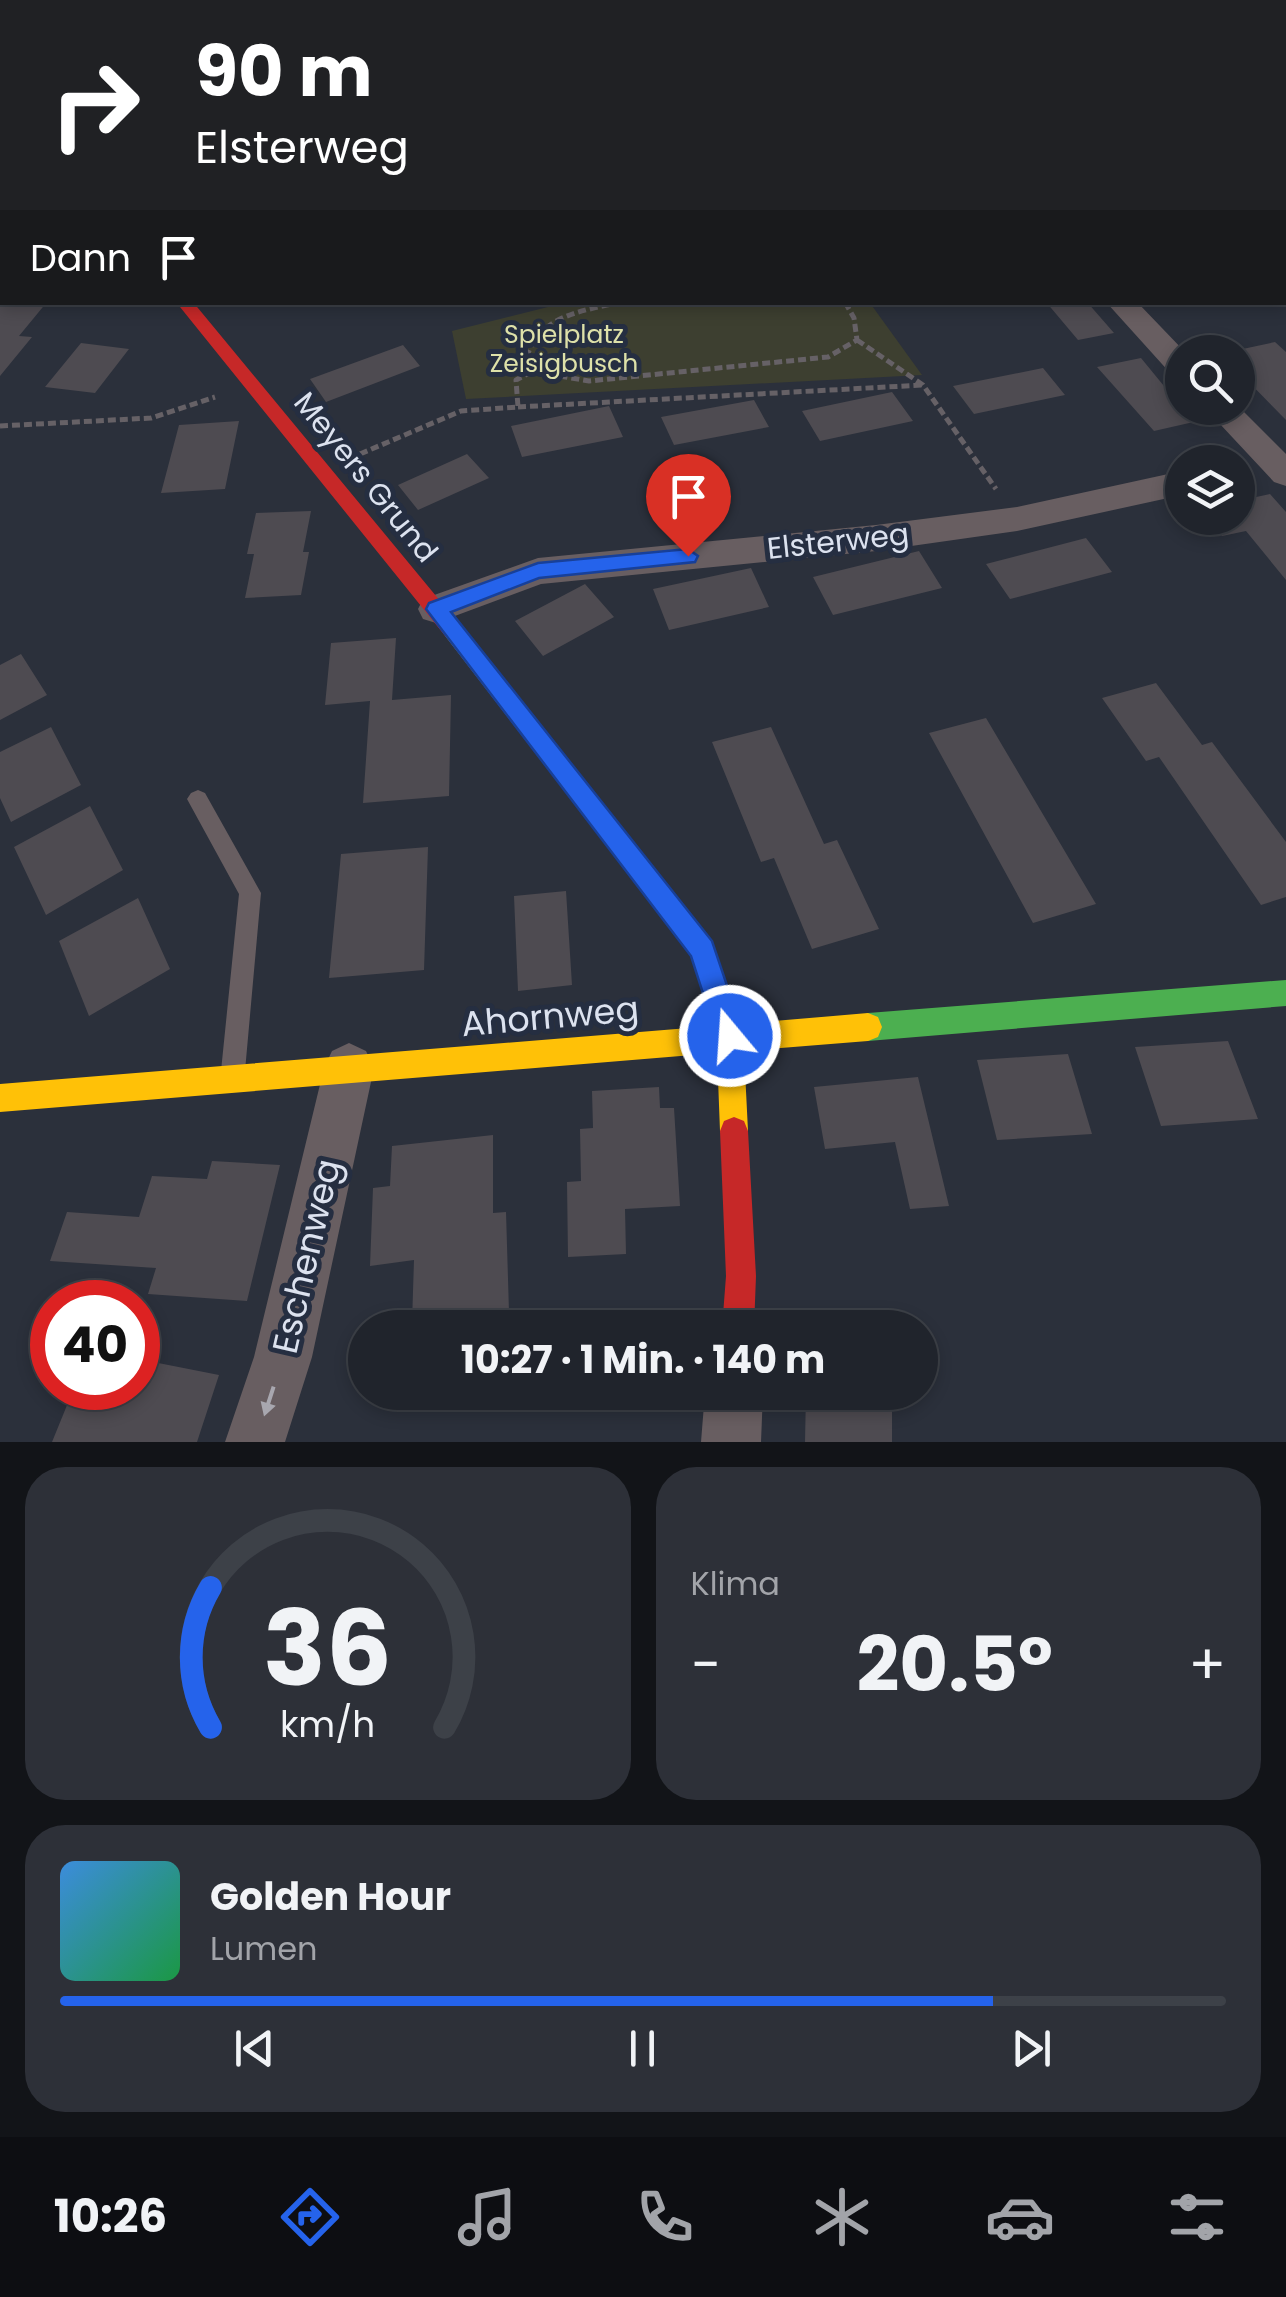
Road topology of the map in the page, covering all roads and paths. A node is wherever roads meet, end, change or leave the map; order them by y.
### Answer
1 (186, 305) edge
2 (611, 305) edge
3 (847, 305) edge
4 (1123, 305) edge
5 (858, 340) junction
6 (1165, 349) edge
7 (535, 370) junction
8 (252, 385) junction
9 (923, 386) junction
10 (518, 407) junction
11 (1238, 425) edge
12 (0, 426) edge
13 (1280, 468) edge
14 (1255, 470) edge
15 (322, 471) junction
16 (1165, 487) edge
17 (1017, 519) junction
18 (436, 609) junction
19 (198, 800) dead end
20 (1286, 993) edge
21 (730, 1036) junction
22 (349, 1068) junction
23 (233, 1078) junction
24 (0, 1098) edge
25 (739, 1310) edge
26 (733, 1410) edge
27 (255, 1442) edge
28 (731, 1442) edge

1 - 8 street, Meyers Grund
2 - 7 path
3 - 5 path
4 - 6 street
5 - 7 path
5 - 9 path
7 - 10 path
8 - 12 path
8 - 15 street, Meyers Grund
9 - 10 path
9 - 17 path
10 - 15 path
11 - 13 street
13 - 14 street
15 - 18 street, Meyers Grund
16 - 17 street, Elsterweg
17 - 18 street, Elsterweg
18 - 21 street, Meyers Grund
19 - 23 lane
20 - 21 street, Ahornweg
21 - 22 street, Ahornweg
21 - 25 street, Meyers Grund
22 - 23 street, Ahornweg
22 -> 27 street, Eschenweg
23 - 24 street, Ahornweg
26 - 28 street

